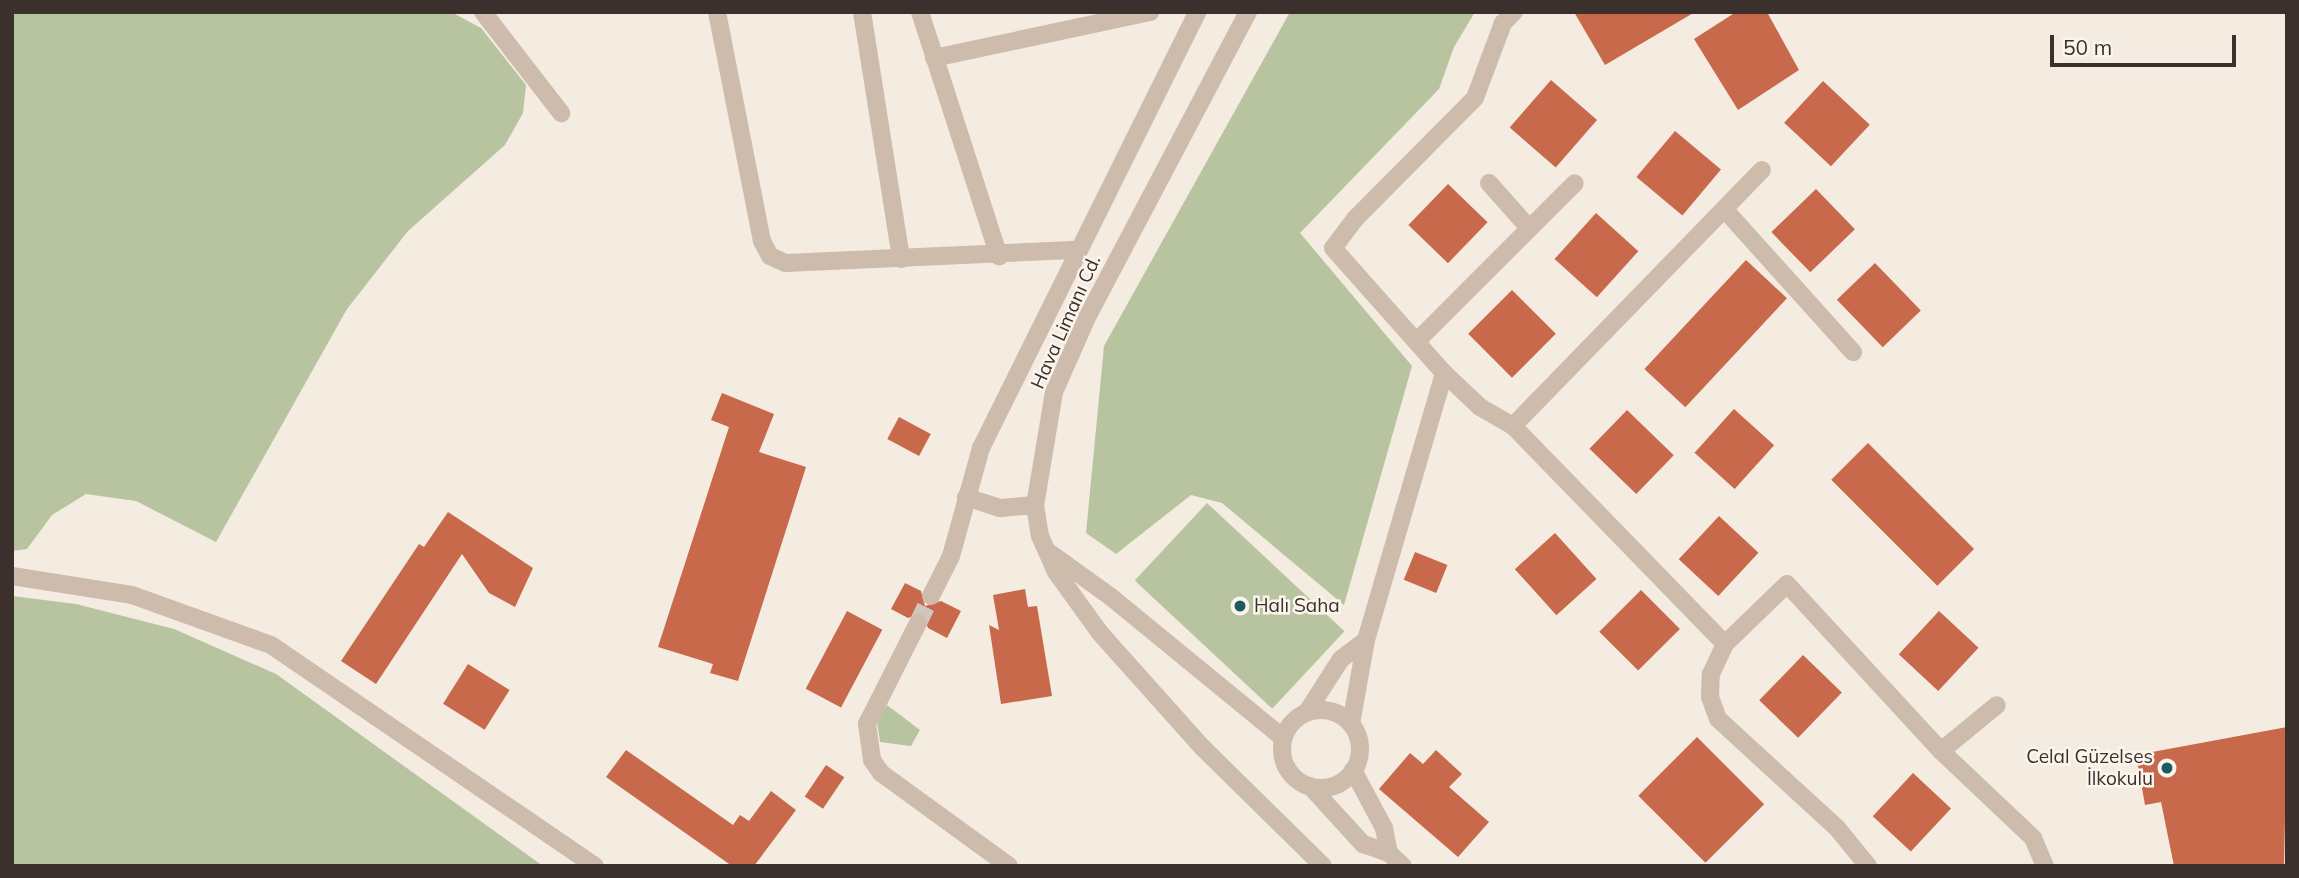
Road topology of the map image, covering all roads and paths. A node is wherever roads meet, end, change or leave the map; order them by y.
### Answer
1 (483, 12) edge
2 (716, 12) edge
3 (862, 12) edge
4 (920, 12) edge
5 (1150, 12) edge
6 (1197, 12) edge
7 (1248, 12) edge
8 (1514, 12) edge
9 (934, 58) junction
10 (561, 113) dead end
11 (1762, 170) dead end
12 (1489, 183) dead end
13 (1575, 183) dead end
14 (1726, 211) junction
15 (1528, 226) junction
16 (1077, 250) junction
17 (999, 257) junction
18 (901, 259) junction
19 (1418, 341) junction
20 (1853, 352) dead end
21 (1444, 373) junction
22 (1513, 426) junction
23 (966, 497) junction
24 (1035, 505) junction
25 (1047, 551) junction
26 (12, 576) edge
27 (931, 596) tunnel mouth
28 (918, 623) tunnel mouth
29 (1366, 640) junction
30 (1725, 644) junction
31 (1997, 705) dead end
32 (1307, 712) junction
33 (1352, 724) junction
34 (1283, 738) junction
35 (1941, 751) junction
36 (1353, 770) junction
37 (1310, 786) junction
38 (1389, 853) junction
39 (595, 866) edge
40 (1009, 866) edge
41 (1323, 866) edge
42 (1403, 866) edge
43 (1867, 866) edge
44 (2045, 866) edge

1 - 10 street
2 - 18 street
3 - 18 street
4 - 9 street
5 - 9 street
6 - 16 street, Hava Limanı Cd.
7 - 24 street, Hava Limanı Cd.
8 - 19 street
9 - 17 street
11 - 14 street
12 - 15 street
13 - 15 street
14 - 20 street
14 - 22 street
15 - 19 street
16 - 17 street
16 - 23 street, Hava Limanı Cd.
17 - 18 street
19 - 21 street
21 - 22 street
21 - 29 street
22 - 30 street
23 - 24 street
23 - 27 street, Hava Limanı Cd.
24 - 25 street, Hava Limanı Cd.
25 - 34 street
25 - 41 street, Hava Limanı Cd.
26 - 39 street
28 - 40 street
29 - 32 street
29 - 33 street
30 - 35 street
30 - 43 street
31 - 35 street
32 - 33 street
32 - 34 street
33 - 36 street
34 - 37 street
35 - 44 street
36 - 37 street
36 - 38 street
37 - 38 street
38 - 42 street

